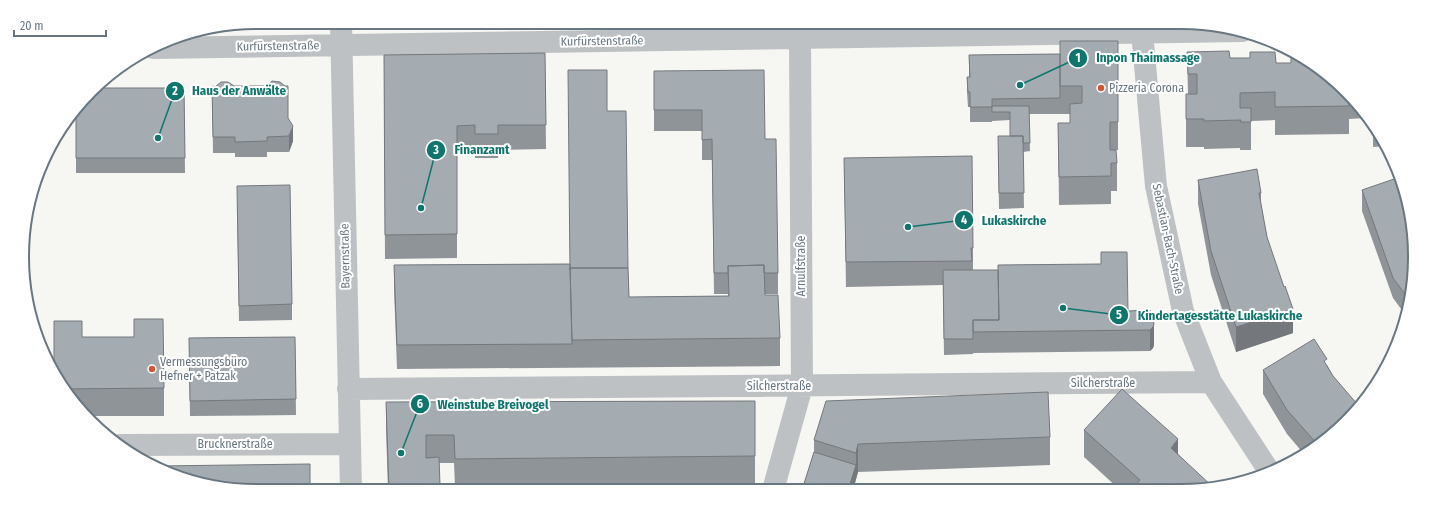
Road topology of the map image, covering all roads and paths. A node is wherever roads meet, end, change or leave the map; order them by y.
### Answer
1 (341, 29) edge
2 (918, 29) edge
3 (1142, 29) edge
4 (800, 38) junction
5 (341, 46) junction
6 (165, 48) edge
7 (1210, 382) junction
8 (802, 386) junction
9 (348, 389) junction
10 (350, 444) junction
11 (129, 445) edge
12 (1267, 467) edge
13 (351, 484) edge
14 (775, 484) edge

1 - 5 street, Bayernstraße
2 - 4 street, Kurfürstenstraße
3 - 7 street, Sebastian-Bach-Straße
4 - 5 street, Kurfürstenstraße
4 - 8 street, Arnulfstraße
5 - 6 street, Kurfürstenstraße
5 - 9 street, Bayernstraße
7 - 8 street, Silcherstraße
7 - 12 street, Sebastian-Bach-Straße
8 - 9 street, Silcherstraße
8 - 14 street, Arnulfstraße
9 - 10 street, Bayernstraße
10 - 11 street, Brucknerstraße
10 - 13 street, Bayernstraße

